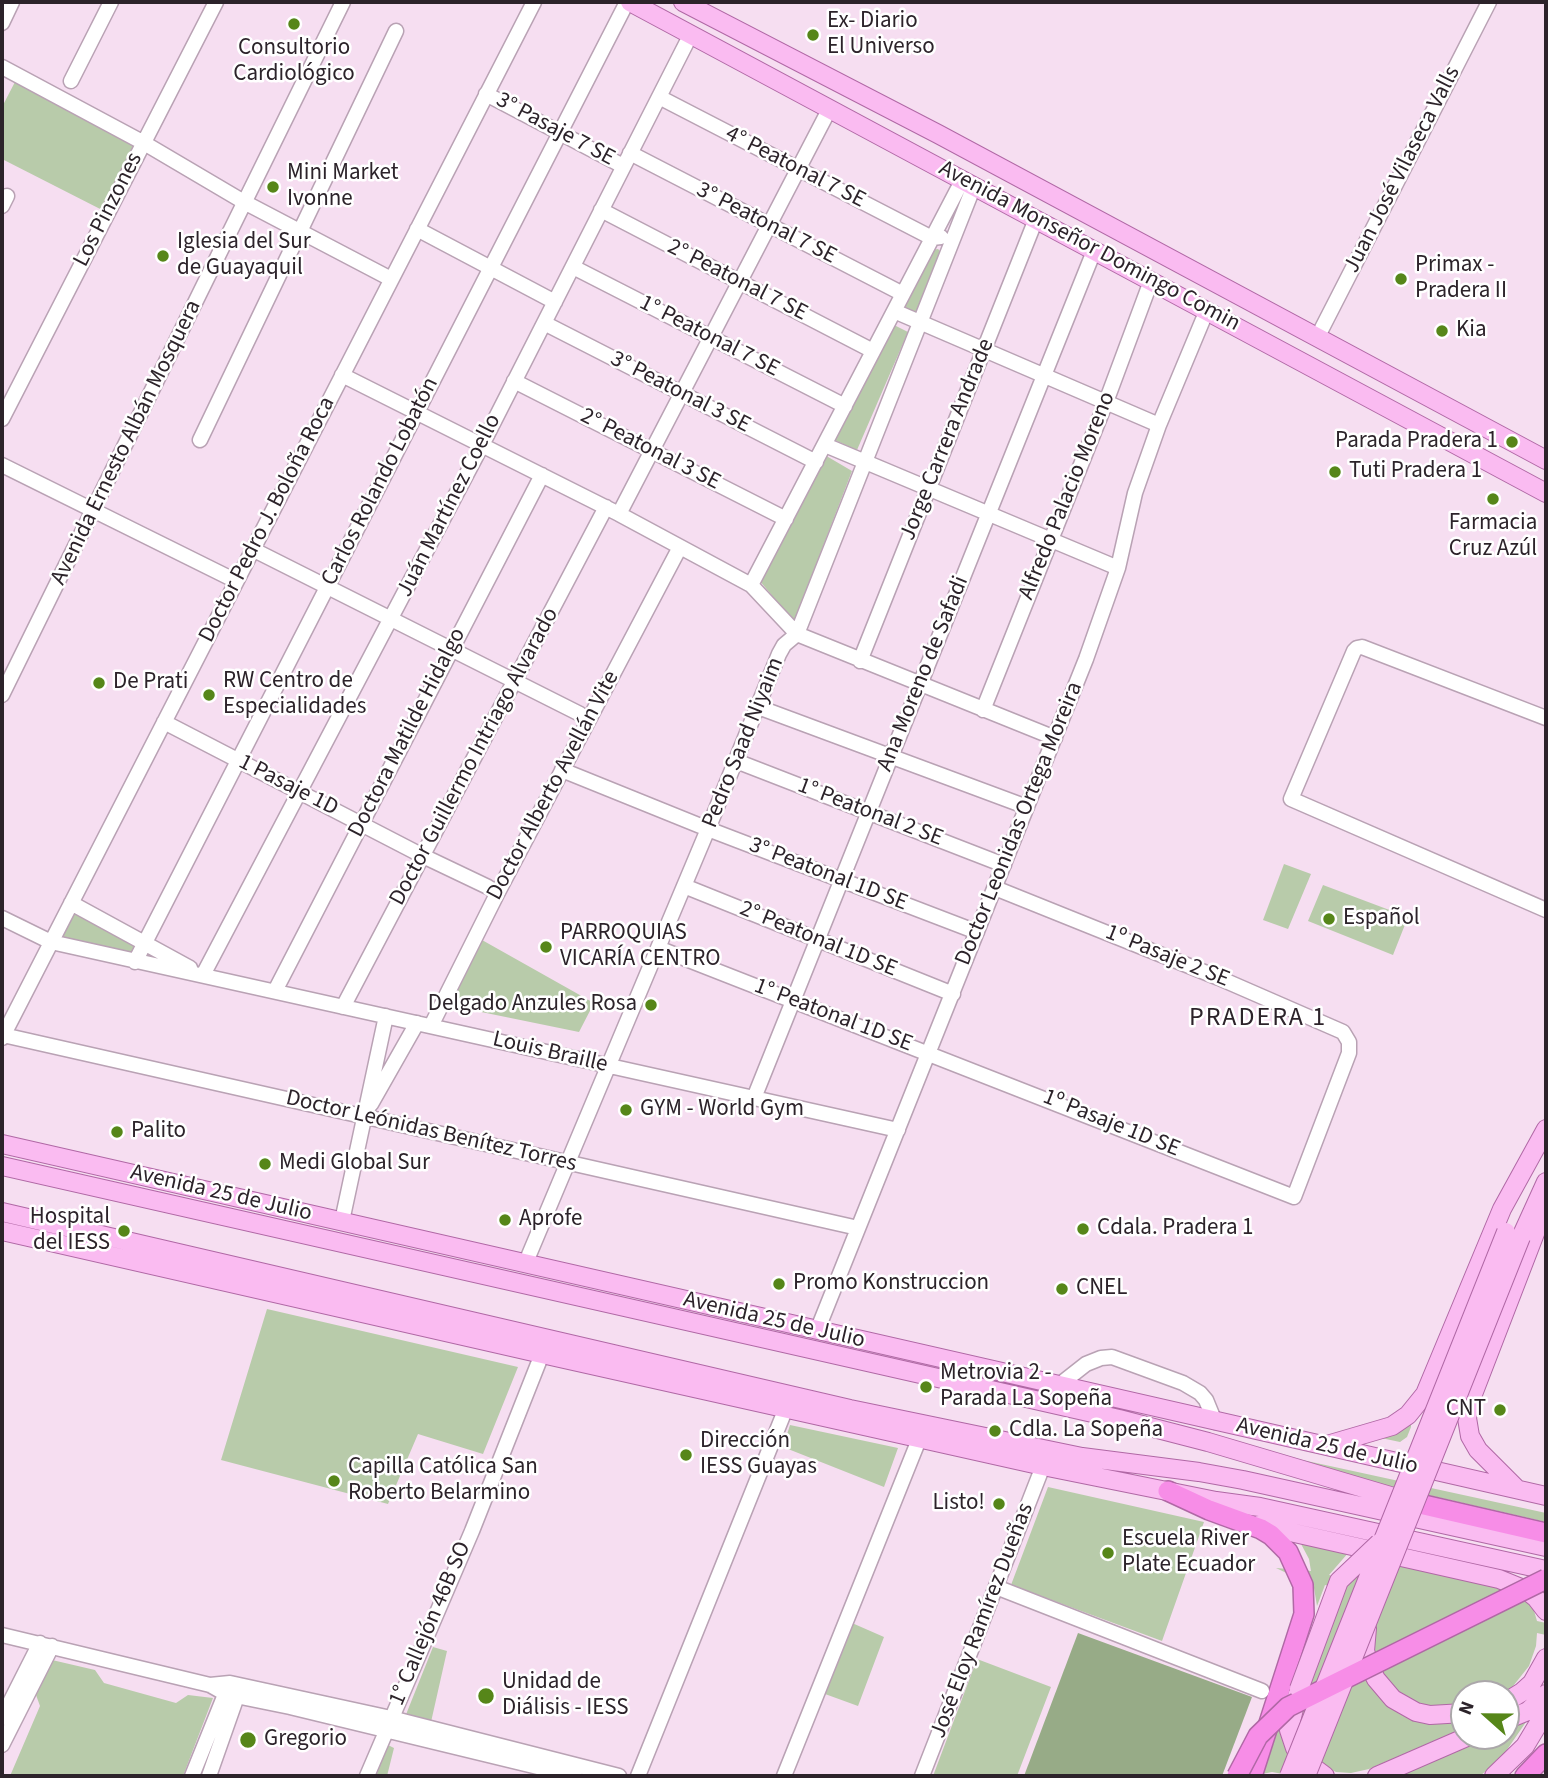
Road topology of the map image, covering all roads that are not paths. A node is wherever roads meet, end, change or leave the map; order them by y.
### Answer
1 (12, 2) edge
2 (111, 2) edge
3 (216, 2) edge
4 (343, 2) edge
5 (534, 2) edge
6 (629, 2) edge
7 (683, 2) edge
8 (1489, 2) edge
9 (2, 23) edge
10 (397, 31) dead end
11 (691, 34) junction
12 (2, 67) edge
13 (71, 81) dead end
14 (486, 94) junction
15 (659, 97) junction
16 (830, 108) junction
17 (559, 133) junction
18 (144, 143) junction
19 (627, 160) junction
20 (797, 170) junction
21 (968, 182) junction
22 (244, 202) junction
23 (601, 210) junction
24 (1035, 219) junction
25 (768, 225) junction
26 (417, 229) junction
27 (299, 231) junction
28 (932, 238) junction
29 (951, 245) junction
30 (1094, 251) junction
31 (572, 267) junction
32 (490, 268) junction
33 (391, 279) junction
34 (740, 281) junction
35 (1151, 281) junction
36 (903, 294) junction
37 (555, 302) junction
38 (1207, 310) junction
39 (894, 311) junction
40 (920, 322) junction
41 (544, 323) junction
42 (710, 338) junction
43 (1317, 338) junction
44 (984, 350) junction
45 (873, 351) junction
46 (342, 375) junction
47 (1044, 375) junction
48 (514, 381) junction
49 (681, 393) junction
50 (1106, 402) junction
51 (845, 406) junction
52 (416, 412) junction
53 (2, 419) edge
54 (1159, 425) junction
55 (200, 440) dead end
56 (482, 445) junction
57 (825, 445) junction
58 (652, 450) junction
59 (1546, 460) edge
60 (865, 461) junction
61 (816, 462) junction
62 (2, 465) edge
63 (542, 475) junction
64 (929, 488) junction
65 (1546, 493) edge
66 (612, 511) junction
67 (94, 512) junction
68 (989, 513) junction
69 (786, 519) junction
70 (1052, 540) junction
71 (680, 547) junction
72 (253, 549) junction
73 (1118, 568) junction
74 (236, 581) junction
75 (751, 585) junction
76 (327, 587) junction
77 (391, 620) junction
78 (797, 634) junction
79 (451, 650) junction
80 (860, 661) junction
81 (514, 682) junction
82 (920, 684) junction
83 (2, 695) edge
84 (758, 707) junction
85 (983, 710) junction
86 (580, 714) dead end
87 (1546, 718) edge
88 (164, 722) junction
89 (1055, 738) junction
90 (891, 757) junction
91 (238, 760) junction
92 (736, 761) junction
93 (562, 770) junction
94 (300, 792) junction
95 (1027, 807) junction
96 (869, 813) junction
97 (361, 824) junction
98 (708, 829) junction
99 (423, 856) junction
100 (1004, 865) junction
101 (842, 880) junction
102 (684, 886) junction
103 (488, 887) dead end
104 (995, 888) junction
105 (71, 903) junction
106 (1546, 910) edge
107 (2, 918) edge
108 (977, 932) junction
109 (818, 940) junction
110 (51, 942) junction
111 (144, 943) junction
112 (659, 948) junction
113 (135, 962) junction
114 (203, 975) junction
115 (275, 991) junction
116 (953, 994) junction
117 (793, 1001) junction
118 (343, 1007) junction
119 (386, 1016) junction
120 (424, 1024) junction
121 (2, 1036) edge
122 (929, 1054) junction
123 (609, 1066) junction
124 (754, 1098) junction
125 (364, 1117) junction
126 (898, 1130) junction
127 (1546, 1130) edge
128 (2, 1144) edge
129 (567, 1163) junction
130 (2, 1166) edge
131 (110, 1168) junction
132 (1546, 1182) edge
133 (1294, 1196) joint
134 (163, 1201) junction
135 (1546, 1205) edge
136 (2, 1212) edge
137 (342, 1221) junction
138 (858, 1228) junction
139 (2, 1231) edge
140 (1513, 1234) junction
141 (115, 1237) junction
142 (496, 1255) junction
143 (411, 1258) junction
144 (526, 1262) junction
145 (155, 1266) junction
146 (666, 1297) junction
147 (429, 1328) junction
148 (714, 1328) junction
149 (515, 1331) junction
150 (817, 1331) junction
151 (542, 1354) junction
152 (1058, 1386) junction
153 (786, 1408) junction
154 (1119, 1419) junction
155 (1215, 1422) junction
156 (920, 1437) junction
157 (1323, 1446) junction
158 (1082, 1457) junction
159 (1043, 1465) junction
160 (1517, 1489) junction
161 (1168, 1491) junction
162 (1546, 1496) edge
163 (1425, 1506) joint
164 (1242, 1520) junction
165 (1386, 1531) junction
166 (1546, 1533) edge
167 (1546, 1548) edge
168 (1546, 1570) edge
169 (1546, 1579) edge
170 (996, 1587) junction
171 (1546, 1611) edge
172 (1368, 1616) junction
173 (2, 1635) edge
174 (46, 1645) junction
175 (1546, 1658) edge
176 (233, 1689) junction
177 (1262, 1691) dead end
178 (1520, 1693) edge
179 (1546, 1694) edge
180 (1546, 1710) edge
181 (1450, 1714) edge
182 (1520, 1714) edge
183 (2, 1718) edge
184 (388, 1724) junction
185 (1450, 1744) edge
186 (2, 1745) edge
187 (1546, 1754) edge
188 (213, 1775) edge
189 (192, 1776) edge
190 (367, 1776) edge
191 (575, 1776) edge
192 (619, 1776) edge
193 (638, 1776) edge
194 (784, 1776) edge
195 (922, 1776) edge
196 (1237, 1776) edge
197 (1252, 1776) edge
198 (1289, 1776) edge
199 (1306, 1776) edge
200 (1325, 1776) edge
201 (1377, 1776) edge
202 (1494, 1776) edge
203 (1525, 1776) edge

1 - 9 street
2 - 13 street
3 - 18 street, Los Pinzones
4 - 22 street, Avenida Ernesto Albán Mosquera
5 - 14 street, Doctor Pedro J. Boloña Roca
6 - 11 main road, Avenida Monseñor Domingo Comin
6 - 17 street, Carlos Rolando Lobatón
7 - 43 main road, Avenida Monseñor Domingo Comin
8 - 43 street, Juan José Vilaseca Valls
10 - 27 street
11 - 15 street, Juán Martínez Coello
11 - 16 main road, Avenida Monseñor Domingo Comin
12 - 18 street
14 - 17 street, 3° Pasaje 7 SE
14 - 26 street, Doctor Pedro J. Boloña Roca
15 - 19 street, Juán Martínez Coello
15 - 20 street, 4° Peatonal 7 SE
16 - 20 street, Doctor Guillermo Intriago Alvarado
16 - 21 main road, Avenida Monseñor Domingo Comin
17 - 19 street, 3° Pasaje 7 SE
17 - 32 street, Carlos Rolando Lobatón
18 - 22 street
18 - 53 street, Los Pinzones
19 - 23 street, Juán Martínez Coello
19 - 25 street, 3° Peatonal 7 SE
20 - 25 street, Doctor Guillermo Intriago Alvarado
20 - 28 street, 4° Peatonal 7 SE
21 - 24 main road, Avenida Monseñor Domingo Comin
21 - 28 street
21 - 29 street, Pedro Saad Niyaim
22 - 27 street
22 - 67 street, Avenida Ernesto Albán Mosquera
23 - 31 street, Juán Martínez Coello
23 - 34 street, 2° Peatonal 7 SE
24 - 30 main road, Avenida Monseñor Domingo Comin
24 - 44 street, Jorge Carrera Andrade
25 - 34 street, Doctor Guillermo Intriago Alvarado
25 - 36 street, 3° Peatonal 7 SE
26 - 32 street
26 - 33 street, Doctor Pedro J. Boloña Roca
27 - 33 street
27 - 55 street
28 - 29 street, 4° Peatonal 7 SE
28 - 36 street
29 - 40 street, Pedro Saad Niyaim
30 - 35 main road, Avenida Monseñor Domingo Comin
30 - 47 street, Ana Moreno de Safadi
31 - 37 street, Juán Martínez Coello
31 - 42 street, 1° Peatonal 7 SE
32 - 37 street
32 - 52 street, Carlos Rolando Lobatón
33 - 46 street, Doctor Pedro J. Boloña Roca
34 - 42 street, Doctor Guillermo Intriago Alvarado
34 - 45 street, 2° Peatonal 7 SE
35 - 38 main road, Avenida Monseñor Domingo Comin
35 - 50 street, Alfredo Palacio Moreno
36 - 39 street
37 - 41 street, Juán Martínez Coello
38 - 54 street, Doctor Leonidas Ortega Moreira
38 - 65 main road, Avenida Monseñor Domingo Comin
39 - 40 street
39 - 45 street
40 - 44 street
40 - 60 street, Pedro Saad Niyaim
41 - 48 street, Juán Martínez Coello
41 - 49 street, 3° Peatonal 3 SE
42 - 49 street, Doctor Guillermo Intriago Alvarado
42 - 51 street, 1° Peatonal 7 SE
43 - 59 main road, Avenida Monseñor Domingo Comin
44 - 47 street
44 - 64 street, Jorge Carrera Andrade
45 - 51 street
46 - 52 street
46 - 72 street, Doctor Pedro J. Boloña Roca
47 - 50 street
47 - 68 street, Ana Moreno de Safadi
48 - 56 street, Juán Martínez Coello
48 - 58 street, 2° Peatonal 3 SE
49 - 58 street, Doctor Guillermo Intriago Alvarado
49 - 61 street, 3° Peatonal 3 SE
50 - 54 street
50 - 70 street, Alfredo Palacio Moreno
51 - 57 street
52 - 56 street
52 - 76 street, Carlos Rolando Lobatón
54 - 73 street, Doctor Leonidas Ortega Moreira
56 - 63 street
56 - 77 street, Juán Martínez Coello
57 - 60 street
57 - 61 street
58 - 66 street, Doctor Guillermo Intriago Alvarado
58 - 69 street, 2° Peatonal 3 SE
60 - 64 street
60 - 78 street, Pedro Saad Niyaim
61 - 69 street
62 - 67 street
63 - 66 street
63 - 79 street, Doctora Matilde Hidalgo
64 - 68 street
64 - 80 street, Jorge Carrera Andrade
66 - 71 street
66 - 81 street, Doctor Guillermo Intriago Alvarado
67 - 74 street
67 - 83 street, Avenida Ernesto Albán Mosquera
68 - 70 street
68 - 82 street, Ana Moreno de Safadi
69 - 75 street
70 - 73 street
70 - 85 street, Alfredo Palacio Moreno
71 - 75 street
71 - 93 street, Doctor Alberto Avellán Vite
72 - 74 street, Doctor Pedro J. Boloña Roca
72 - 76 street
73 - 89 street, Doctor Leonidas Ortega Moreira
74 - 88 street, Doctor Pedro J. Boloña Roca
75 - 78 street
76 - 77 street
76 - 91 street, Carlos Rolando Lobatón
77 - 79 street
77 - 94 street, Juán Martínez Coello
78 - 80 street
78 - 84 street, Pedro Saad Niyaim
79 - 81 street
79 - 97 street, Doctora Matilde Hidalgo
80 - 82 street
81 - 86 street
81 - 99 street, Doctor Guillermo Intriago Alvarado
82 - 85 street
82 - 90 street, Ana Moreno de Safadi
84 - 90 street
84 - 92 street, Pedro Saad Niyaim
85 - 89 street
87 - 106 street
88 - 91 street, 1 Pasaje 1D
88 - 105 street, Doctor Pedro J. Boloña Roca
89 - 95 street, Doctor Leonidas Ortega Moreira
90 - 95 street
90 - 96 street, Ana Moreno de Safadi
91 - 94 street, 1 Pasaje 1D
91 - 111 street, Carlos Rolando Lobatón
92 - 96 street, 1° Peatonal 2 SE
92 - 98 street, Pedro Saad Niyaim
93 - 98 street, 3° Peatonal 1D SE
93 - 120 street, Doctor Alberto Avellán Vite
94 - 97 street, 1 Pasaje 1D
94 - 114 street, Juán Martínez Coello
95 - 100 street, Doctor Leonidas Ortega Moreira
96 - 100 street, 1° Peatonal 2 SE
96 - 101 street, Ana Moreno de Safadi
97 - 99 street, 1 Pasaje 1D
97 - 115 street, Doctora Matilde Hidalgo
98 - 101 street, 3° Peatonal 1D SE
98 - 102 street, Pedro Saad Niyaim
99 - 103 street, 1 Pasaje 1D
99 - 118 street, Doctor Guillermo Intriago Alvarado
100 - 104 street, Doctor Leonidas Ortega Moreira
101 - 108 street, 3° Peatonal 1D SE
101 - 109 street, Ana Moreno de Safadi
102 - 109 street, 2° Peatonal 1D SE
102 - 112 street, Pedro Saad Niyaim
104 - 108 street, Doctor Leonidas Ortega Moreira
104 - 133 street, 1º Pasaje 2 SE
105 - 110 street, Doctor Pedro J. Boloña Roca
105 - 111 street, Louis Braille
107 - 110 street, Louis Braille
108 - 116 street, Doctor Leonidas Ortega Moreira
109 - 116 street, 2° Peatonal 1D SE
109 - 117 street, Ana Moreno de Safadi
110 - 113 street, Louis Braille
110 - 121 street, Doctor Pedro J. Boloña Roca
111 - 113 street, Carlos Rolando Lobatón
111 - 114 street, Louis Braille
112 - 117 street, 1° Peatonal 1D SE
112 - 123 street, Pedro Saad Niyaim
113 - 114 street, Louis Braille
114 - 115 street, Louis Braille
115 - 118 street, Louis Braille
116 - 122 street, Doctor Leonidas Ortega Moreira
117 - 122 street, 1° Peatonal 1D SE
117 - 124 street, Ana Moreno de Safadi
118 - 119 street, Louis Braille
119 - 120 street, Louis Braille
119 - 125 street, Doctor Alberto Avellán Vite
120 - 123 street, Louis Braille
120 - 125 street, Doctor Alberto Avellán Vite
121 - 125 street, Doctor Leónidas Benítez Torres
122 - 126 street, Doctor Leonidas Ortega Moreira
122 - 133 street, 1º Pasaje 1D SE
123 - 124 street, Louis Braille
123 - 129 street, Pedro Saad Niyaim
124 - 126 street, Louis Braille
125 - 129 street, Doctor Leónidas Benítez Torres
125 - 137 street, Doctor Alberto Avellán Vite
126 - 138 street, Doctor Leonidas Ortega Moreira
127 - 140 main road
127 - 157 main road
128 - 131 main road, Avenida 25 de Julio
129 - 138 street, Doctor Leónidas Benítez Torres
129 - 144 street, Pedro Saad Niyaim
130 - 134 main road, Avenida 25 de Julio
131 - 134 main road
131 - 137 main road, Avenida 25 de Julio
132 - 140 main road
134 - 143 main road, Avenida 25 de Julio
135 - 160 main road
136 - 141 main road
137 - 142 main road, Avenida 25 de Julio
138 - 150 street, Doctor Leonidas Ortega Moreira
139 - 145 main road
140 - 165 main road, bridge
140 - 172 main road, bridge
141 - 145 main road
141 - 149 main road
142 - 143 main road
142 - 144 main road, Avenida 25 de Julio
143 - 148 main road, Avenida 25 de Julio
144 - 146 main road, Avenida 25 de Julio
145 - 147 main road
146 - 148 main road
146 - 150 main road, Avenida 25 de Julio
147 - 149 main road
147 - 151 main road
148 - 154 main road, Avenida 25 de Julio
149 - 158 main road
150 - 152 main road, Avenida 25 de Julio
151 - 153 main road
151 - 184 street, 1° Callejón 46B SO
152 - 155 main road, Avenida 25 de Julio
152 - 155 street
153 - 156 main road
153 - 193 street
154 - 155 main road
154 - 163 main road, Avenida 25 de Julio
155 - 157 main road, Avenida 25 de Julio
156 - 159 main road
156 - 194 street
157 - 160 main road, Avenida 25 de Julio
158 - 161 main road
158 - 167 main road
159 - 161 main road
159 - 170 street, José Eloy Ramírez Dueñas
160 - 162 main road, Avenida 25 de Julio
161 - 164 highway
161 - 168 main road
163 - 166 highway
164 - 171 main road
164 - 197 highway
165 - 198 main road, bridge
165 - 200 main road, bridge
169 - 196 highway, bridge
170 - 177 street
170 - 195 street, José Eloy Ramírez Dueñas
172 - 181 main road, bridge
172 - 199 main road, bridge
173 - 174 street
174 - 176 street
174 - 183 street
174 - 186 street
175 - 178 main road
176 - 184 street
176 - 188 street
176 - 189 street
179 - 182 main road
180 - 202 main road
184 - 190 street, 1° Callejón 46B SO
184 - 191 street
184 - 192 street
185 - 201 main road
187 - 203 highway

